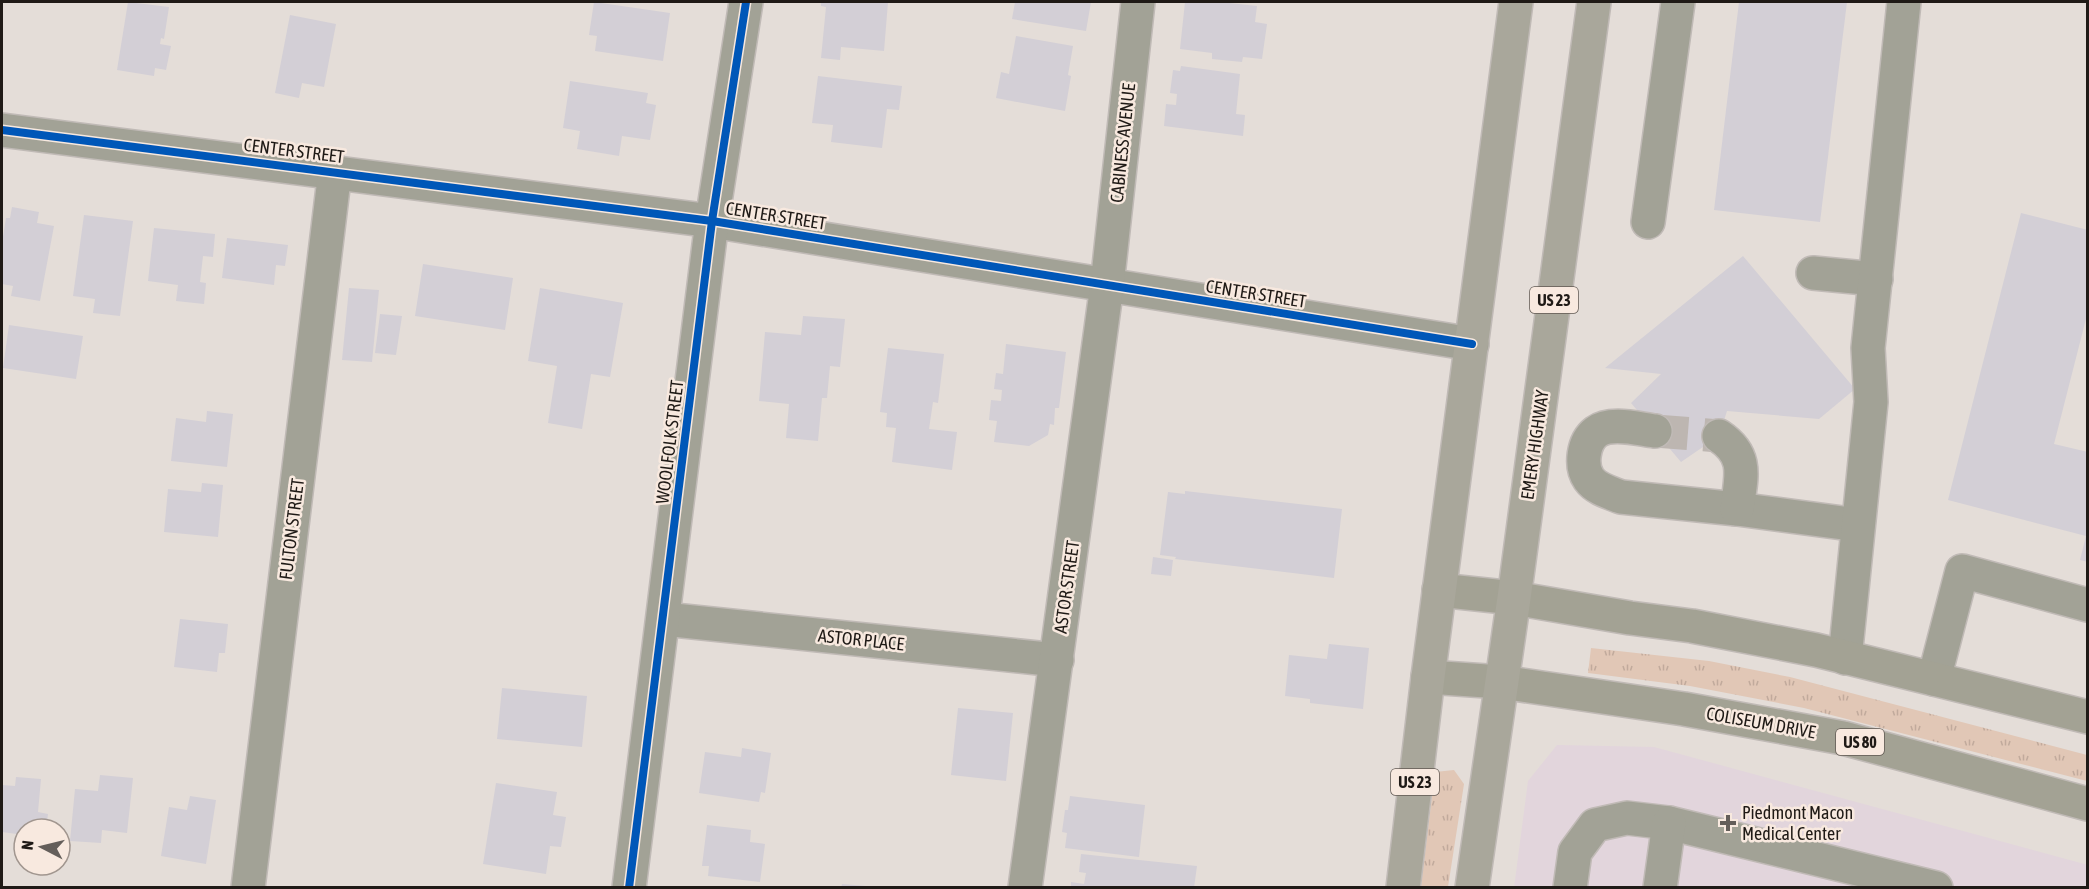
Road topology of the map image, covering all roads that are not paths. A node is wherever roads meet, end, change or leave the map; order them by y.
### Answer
1 (746, 2) edge
2 (1138, 2) edge
3 (1516, 2) edge
4 (1594, 2) edge
5 (1678, 2) edge
6 (1904, 2) edge
7 (2, 130) edge
8 (335, 171) junction
9 (712, 221) junction
10 (1648, 222) dead end
11 (1813, 273) dead end
12 (1876, 279) junction
13 (1107, 285) junction
14 (1472, 344) junction
15 (1655, 431) tunnel mouth
16 (1719, 436) tunnel mouth
17 (1737, 508) junction
18 (1858, 525) junction
19 (1439, 590) junction
20 (1514, 598) junction
21 (2088, 606) edge
22 (664, 619) junction
23 (1845, 658) junction
24 (1058, 660) junction
25 (1428, 677) junction
26 (1934, 679) junction
27 (1501, 682) junction
28 (2088, 717) edge
29 (2088, 804) edge
30 (1669, 823) junction
31 (248, 888) edge
32 (629, 888) edge
33 (1025, 888) edge
34 (1403, 888) edge
35 (1472, 888) edge
36 (1570, 888) edge
37 (1660, 888) edge
38 (1936, 888) edge

1 - 9 street, WOOLFOLK STREET
2 - 13 street, CABINESS AVENUE
3 - 14 highway, US 23
4 - 20 highway, EMERY HIGHWAY / US 23
5 - 10 street
6 - 12 street
7 - 8 street, CENTER STREET
8 - 9 street, CENTER STREET
8 - 31 street, FULTON STREET
9 - 13 street, CENTER STREET
9 - 22 street, WOOLFOLK STREET
11 - 12 street
12 - 18 street
13 - 14 street, CENTER STREET
13 - 24 street, ASTOR STREET
14 - 19 highway, US 23
15 - 17 street
16 - 17 street
17 - 18 street
18 - 23 street
19 - 20 main road
19 - 25 highway, US 23
20 - 23 main road
20 - 27 highway, EMERY HIGHWAY / US 23
21 - 26 street
22 - 24 street, ASTOR PLACE
22 - 32 street, WOOLFOLK STREET
23 - 26 main road
24 - 33 street, ASTOR STREET
25 - 27 main road, COLISEUM DRIVE / US 80
25 - 34 highway, US 23
26 - 28 main road
27 - 29 main road, COLISEUM DRIVE / US 80
27 - 35 highway, EMERY HIGHWAY / US 23
30 - 36 street
30 - 37 street
30 - 38 street

